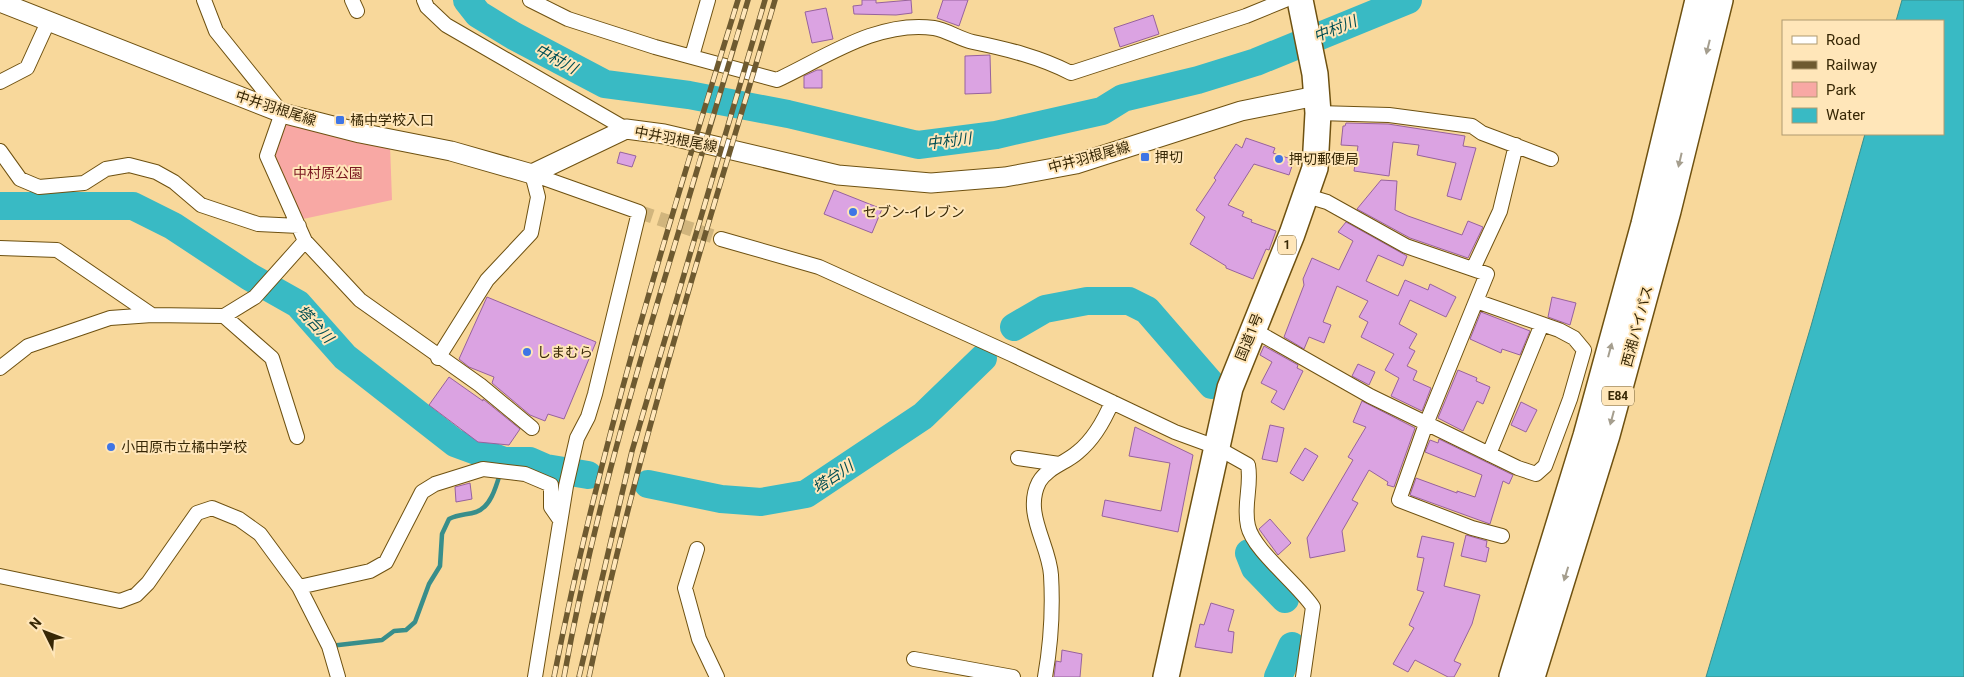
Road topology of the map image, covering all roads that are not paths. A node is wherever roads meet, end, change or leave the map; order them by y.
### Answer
1 (204, 0) edge
2 (424, 0) edge
3 (530, 0) edge
4 (708, 0) edge
5 (1285, 0) edge
6 (1300, 0) edge
7 (1698, 0) edge
8 (1720, 0) edge
9 (0, 2) edge
10 (48, 22) junction
11 (692, 56) junction
12 (0, 82) edge
13 (1316, 95) junction
14 (1682, 110) junction
15 (282, 113) junction
16 (626, 129) junction
17 (1516, 145) junction
18 (0, 151) edge
19 (1551, 158) dead end
20 (532, 174) junction
21 (1307, 196) junction
22 (299, 226) junction
23 (305, 240) junction
24 (721, 240) tunnel mouth
25 (0, 248) edge
26 (1473, 269) junction
27 (1476, 301) junction
28 (152, 315) junction
29 (224, 316) junction
30 (1542, 324) junction
31 (1252, 329) junction
32 (438, 358) junction
33 (0, 368) edge
34 (1112, 402) junction
35 (1426, 424) junction
36 (532, 428) dead end
37 (297, 437) dead end
38 (1216, 447) junction
39 (1489, 454) junction
40 (1018, 458) dead end
41 (1059, 464) junction
42 (1572, 481) junction
43 (560, 520) junction
44 (1502, 536) dead end
45 (697, 548) dead end
46 (0, 576) edge
47 (299, 588) junction
48 (914, 659) dead end
49 (341, 676) edge
50 (535, 677) edge
51 (717, 677) edge
52 (1013, 677) edge
53 (1045, 677) edge
54 (1166, 677) edge
55 (1303, 677) edge
56 (1499, 677) edge
57 (1512, 677) edge
58 (1532, 677) edge

1 - 15 street
2 - 16 street
3 - 11 street
4 - 11 street
5 - 11 street
6 - 13 highway, 国道1号 / 1
7 - 14 highway, 西湘バイパス / E84
8 -> 14 highway, 西湘バイパス / E84
9 - 10 main road, 中井羽根尾線
10 - 12 street
10 - 15 main road, 中井羽根尾線
13 - 16 main road, 中井羽根尾線
13 - 17 street
13 - 21 highway, 国道1号 / 1
42 -> 14 highway, 西湘バイパス / E84
14 -> 58 highway, 西湘バイパス / E84
15 - 20 main road, 中井羽根尾線
15 - 22 street
16 - 20 main road, 中井羽根尾線
17 - 19 street
17 - 26 street
18 - 22 street
20 - 32 street
20 - 43 street
21 - 26 street
21 - 31 highway, 国道1号 / 1
22 - 23 street
23 - 29 street
23 - 32 street
24 - 34 street
25 - 28 street
26 - 27 street
27 - 30 street
27 - 35 street
28 - 29 street
28 - 33 street
29 - 37 street
30 - 39 street
30 - 39 street
31 - 35 street
31 - 38 highway, 国道1号 / 1
32 - 36 street
34 - 38 street
34 - 41 street
35 - 39 street
35 - 44 street
38 - 54 highway, 国道1号 / 1
38 - 55 street
40 - 41 street
41 - 53 street
42 - 56 highway
42 - 57 highway, 西湘バイパス / E84
43 - 47 street
43 - 50 street
45 - 51 street
46 - 47 street
47 - 49 street
48 - 52 street

